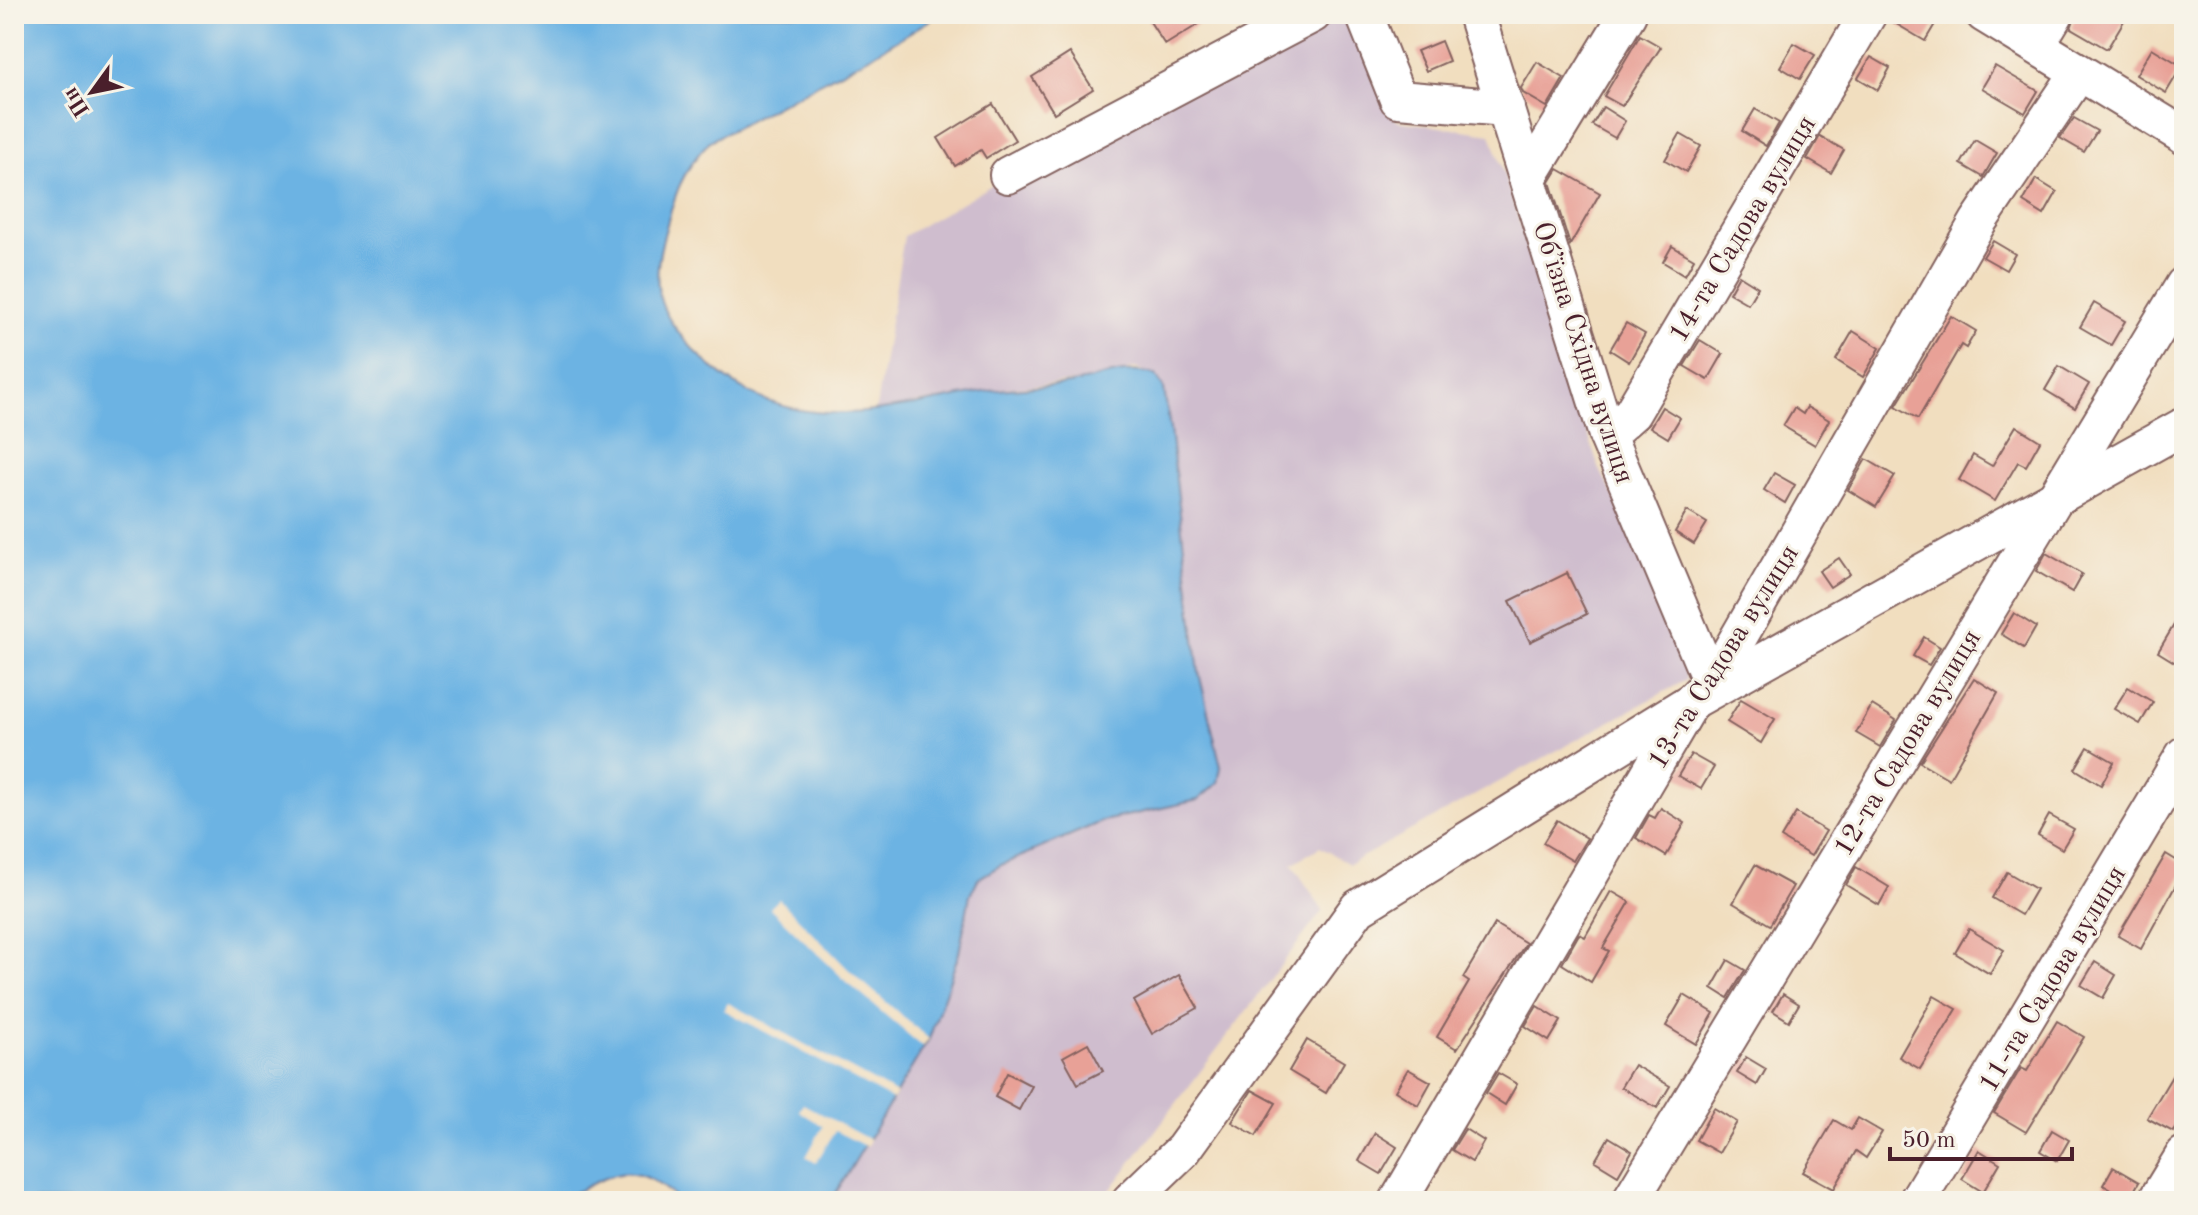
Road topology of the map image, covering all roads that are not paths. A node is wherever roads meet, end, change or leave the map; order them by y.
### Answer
1 (1313, 14) edge
2 (1364, 14) edge
3 (1476, 14) edge
4 (1628, 14) edge
5 (1868, 14) edge
6 (1984, 14) edge
7 (2055, 14) edge
8 (2036, 45) junction
9 (2078, 74) junction
10 (1506, 108) junction
11 (2184, 136) edge
12 (1008, 175) dead end
13 (1528, 178) junction
14 (2184, 285) edge
15 (2184, 426) edge
16 (1607, 435) junction
17 (2053, 499) junction
18 (1717, 675) junction
19 (1692, 701) junction
20 (2184, 755) edge
21 (2184, 1155) edge
22 (1130, 1201) edge
23 (1398, 1201) edge
24 (1630, 1201) edge
25 (1917, 1201) edge
26 (2156, 1201) edge

1 - 12 street
2 - 10 street
3 - 10 street, Обʼїзна Східна вулиця
4 - 13 street
5 - 16 street, 14-та Садова вулиця
6 - 8 street
7 - 8 street
8 - 9 street
9 - 11 street
9 - 18 street, 13-та Садова вулиця
10 - 13 street, Обʼїзна Східна вулиця
13 - 16 street, Обʼїзна Східна вулиця
14 - 17 street, 12-та Садова вулиця
15 - 17 street
16 - 18 street, Обʼїзна Східна вулиця
17 - 19 street
17 - 24 street, 12-та Садова вулиця
18 - 19 street, 13-та Садова вулиця
19 - 22 street
19 - 23 street, 13-та Садова вулиця
20 - 25 street, 11-та Садова вулиця
21 - 26 street

